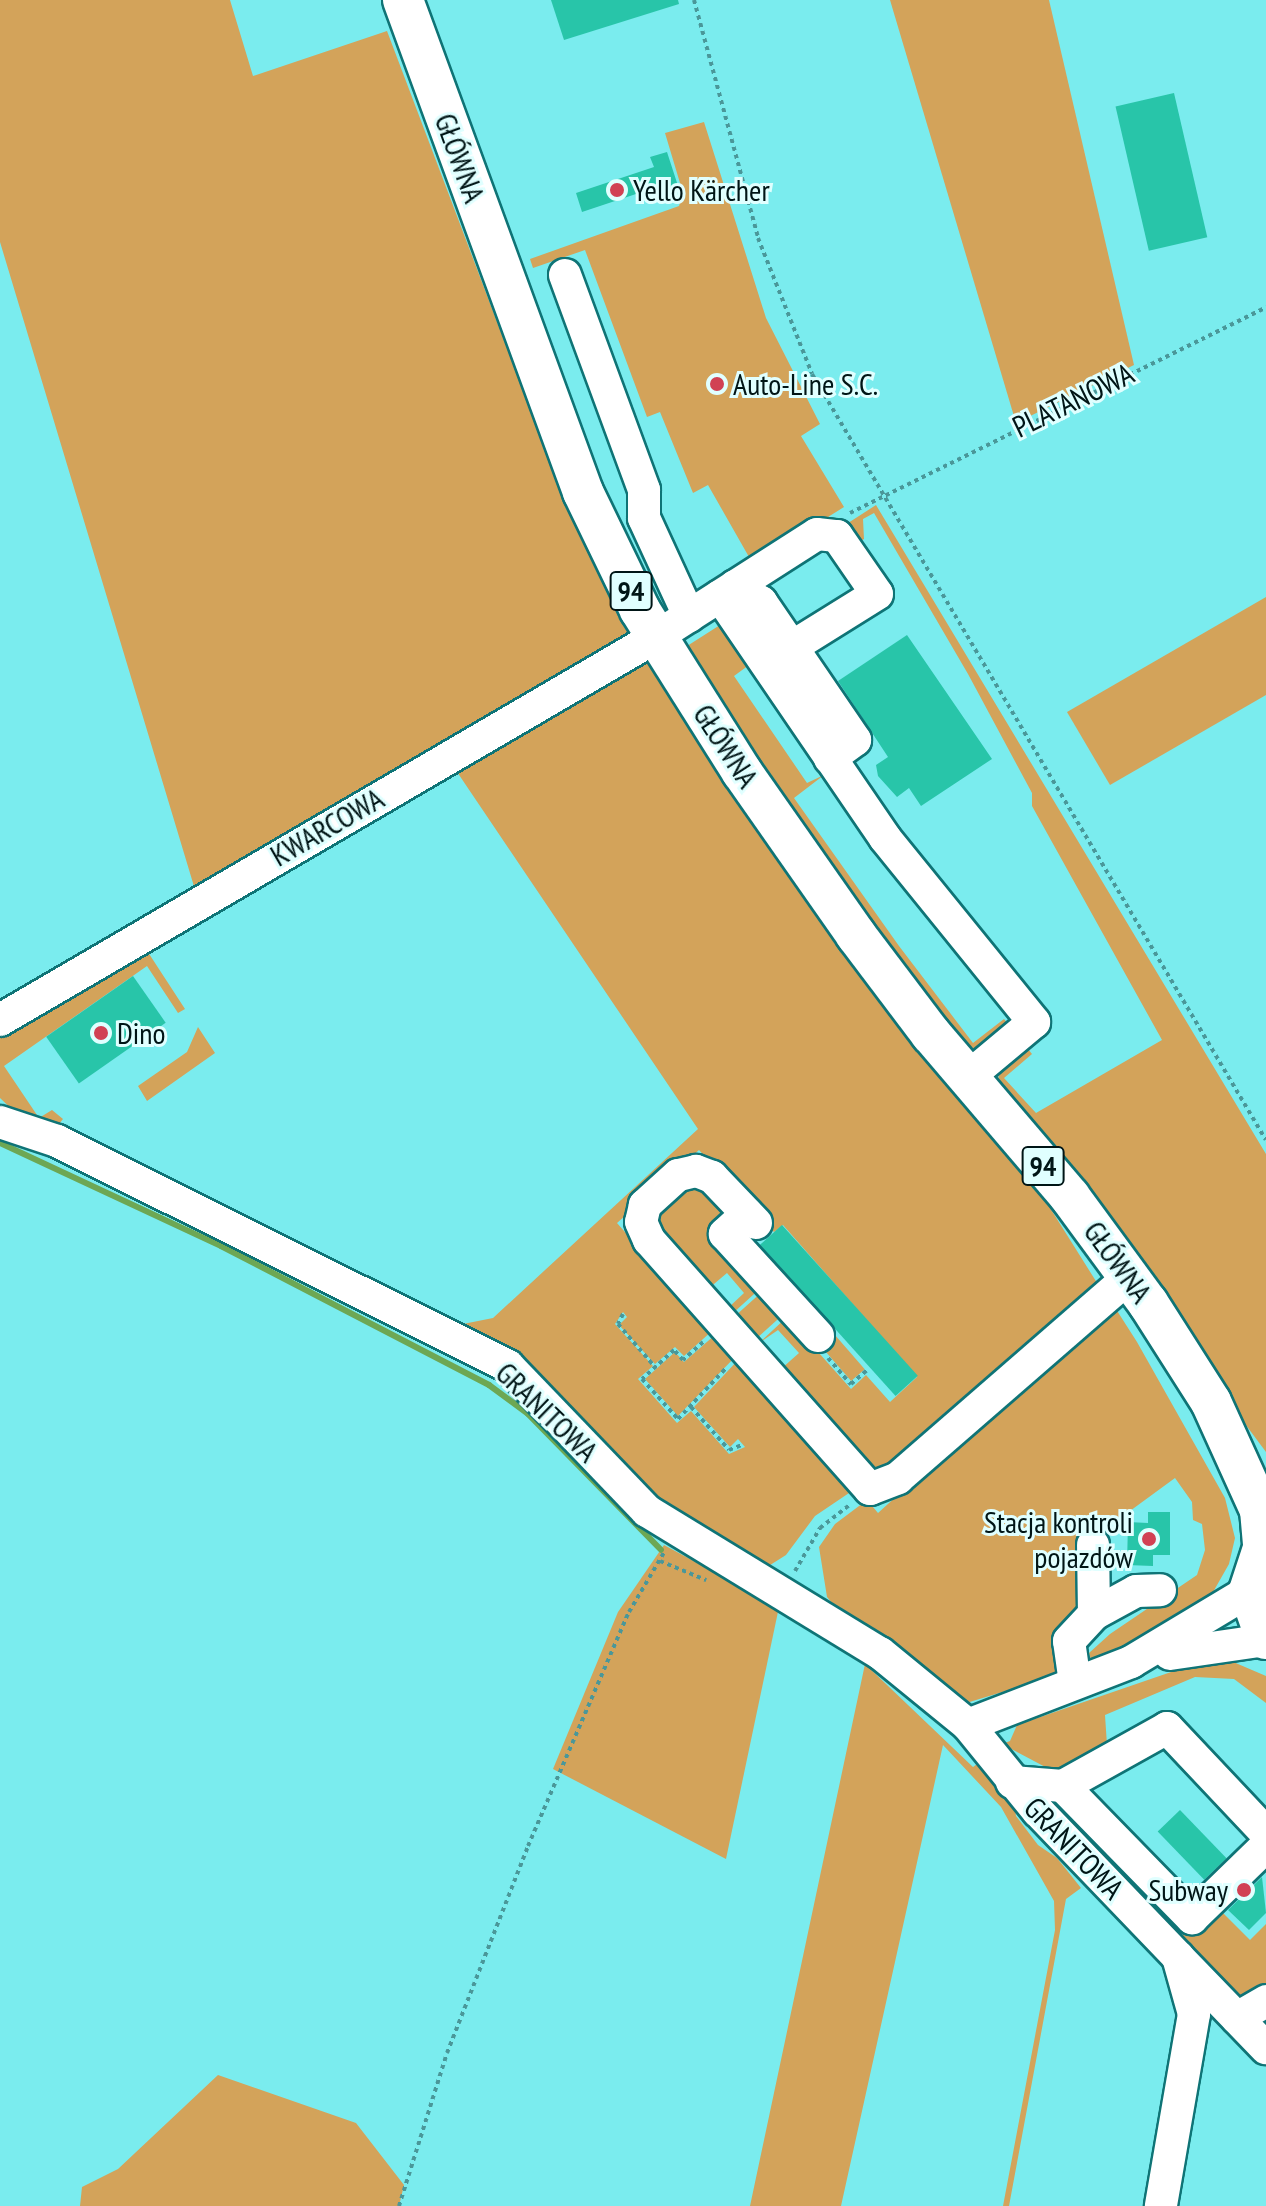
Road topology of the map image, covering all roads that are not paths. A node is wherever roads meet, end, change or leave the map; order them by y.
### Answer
1 (403, 0) edge
2 (565, 275) dead end
3 (728, 591) junction
4 (689, 616) junction
5 (656, 637) junction
6 (792, 647) junction
7 (830, 758) junction
8 (0, 1020) edge
9 (967, 1078) junction
10 (0, 1122) edge
11 (1130, 1276) junction
12 (818, 1336) dead end
13 (1211, 1402) junction
14 (1266, 1469) edge
15 (1265, 1541) edge
16 (1093, 1545) dead end
17 (1160, 1590) dead end
18 (1249, 1591) junction
19 (1094, 1614) junction
20 (1266, 1639) edge
21 (1131, 1662) junction
22 (1075, 1683) junction
23 (968, 1725) junction
24 (1012, 1782) junction
25 (1063, 1786) junction
26 (1266, 1833) edge
27 (1266, 1846) edge
28 (1178, 1957) junction
29 (1259, 2022) edge
30 (1161, 2206) edge

1 - 5 main road, GŁÓWNA / 94
2 - 4 street
3 - 4 street
3 - 6 street
3 - 6 street
3 - 7 street
4 - 5 street
5 - 8 street, KWARCOWA
5 - 9 main road, GŁÓWNA / 94
6 - 7 street
7 - 9 street
9 - 11 main road, GŁÓWNA / 94
10 - 23 street, GRANITOWA
11 - 12 street
11 - 13 main road, GŁÓWNA / 94
13 - 14 main road, GŁÓWNA / 94
13 - 15 main road, GŁÓWNA / 94
15 - 18 main road, 94
16 - 19 street
17 - 19 street
18 - 20 main road
18 - 21 street
19 - 22 street
20 - 21 street
21 - 22 street
22 - 23 street
23 - 24 street, GRANITOWA
24 - 25 street
24 - 28 street, GRANITOWA
25 - 26 street
25 - 27 street
28 - 29 street
28 - 30 street, GRANITOWA

